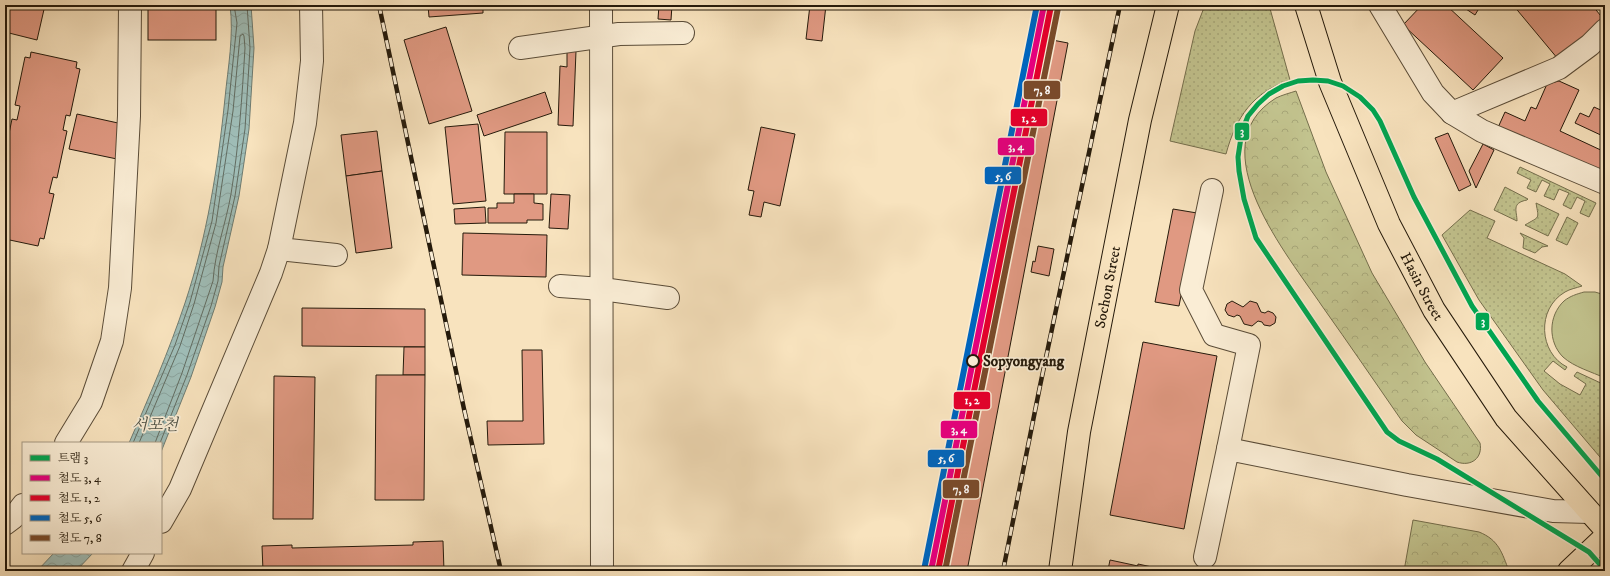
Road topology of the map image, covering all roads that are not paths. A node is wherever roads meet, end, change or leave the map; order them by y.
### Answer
1 (130, 5) edge
2 (311, 5) edge
3 (601, 5) edge
4 (1168, 5) edge
5 (1306, 5) edge
6 (1380, 5) edge
7 (1605, 30) edge
8 (683, 33) dead end
9 (600, 36) junction
10 (520, 48) dead end
11 (1452, 113) junction
12 (1605, 183) edge
13 (1212, 190) dead end
14 (279, 249) junction
15 (336, 255) dead end
16 (560, 286) dead end
17 (602, 289) junction
18 (668, 298) dead end
19 (67, 442) edge
20 (1228, 450) junction
21 (22, 506) edge
22 (1589, 512) junction
23 (162, 520) edge
24 (5, 524) edge
25 (1605, 529) edge
26 (1605, 538) edge
27 (142, 554) edge
28 (1206, 557) dead end
29 (133, 571) edge
30 (602, 571) edge
31 (1060, 571) edge
32 (1569, 571) edge
33 (1584, 571) edge

1 - 19 street
2 - 14 street
3 - 9 street
4 - 31 main road, Sochon Street
5 - 22 main road, Hasin Street
6 - 11 street
7 - 11 street
8 - 9 street
9 - 10 street
9 - 17 street
11 - 12 street
13 - 20 street
14 - 15 street
14 - 23 street
16 - 17 street
17 - 18 street
17 - 30 street
20 - 22 street
20 - 28 street
21 - 24 street
22 - 25 main road, Hasin Street
26 - 32 main road
26 - 33 main road
27 - 29 street

